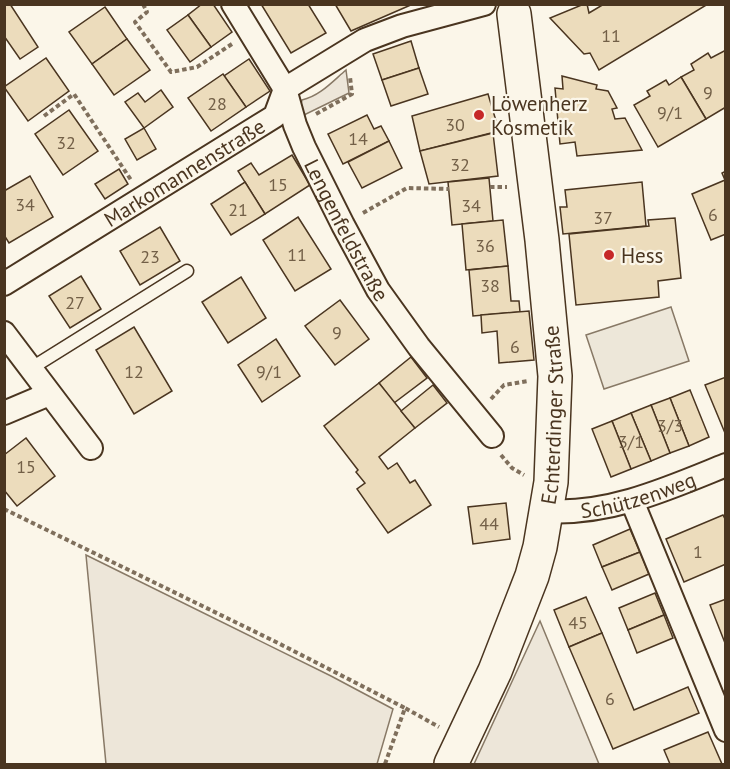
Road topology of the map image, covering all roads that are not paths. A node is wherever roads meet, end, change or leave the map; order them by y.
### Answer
1 (233, 4) edge
2 (508, 7) edge
3 (285, 89) junction
4 (187, 271) dead end
5 (4, 284) edge
6 (4, 333) edge
7 (30, 369) junction
8 (49, 394) junction
9 (4, 413) edge
10 (492, 436) road end
11 (91, 448) dead end
12 (726, 465) edge
13 (549, 496) junction
14 (632, 501) junction
15 (726, 730) edge
16 (457, 752) edge

1 - 3 street, Lengenfeldstraße
2 - 3 street
2 - 13 main road, Echterdinger Straße
3 - 5 street, Markomannenstraße
3 - 10 street, Lengenfeldstraße
4 - 7 lane
6 - 7 street
7 - 8 street
8 - 9 street
8 - 11 street
12 - 14 street, Schützenweg
13 - 14 street, Schützenweg
13 - 16 main road, Echterdinger Straße
14 - 15 street

